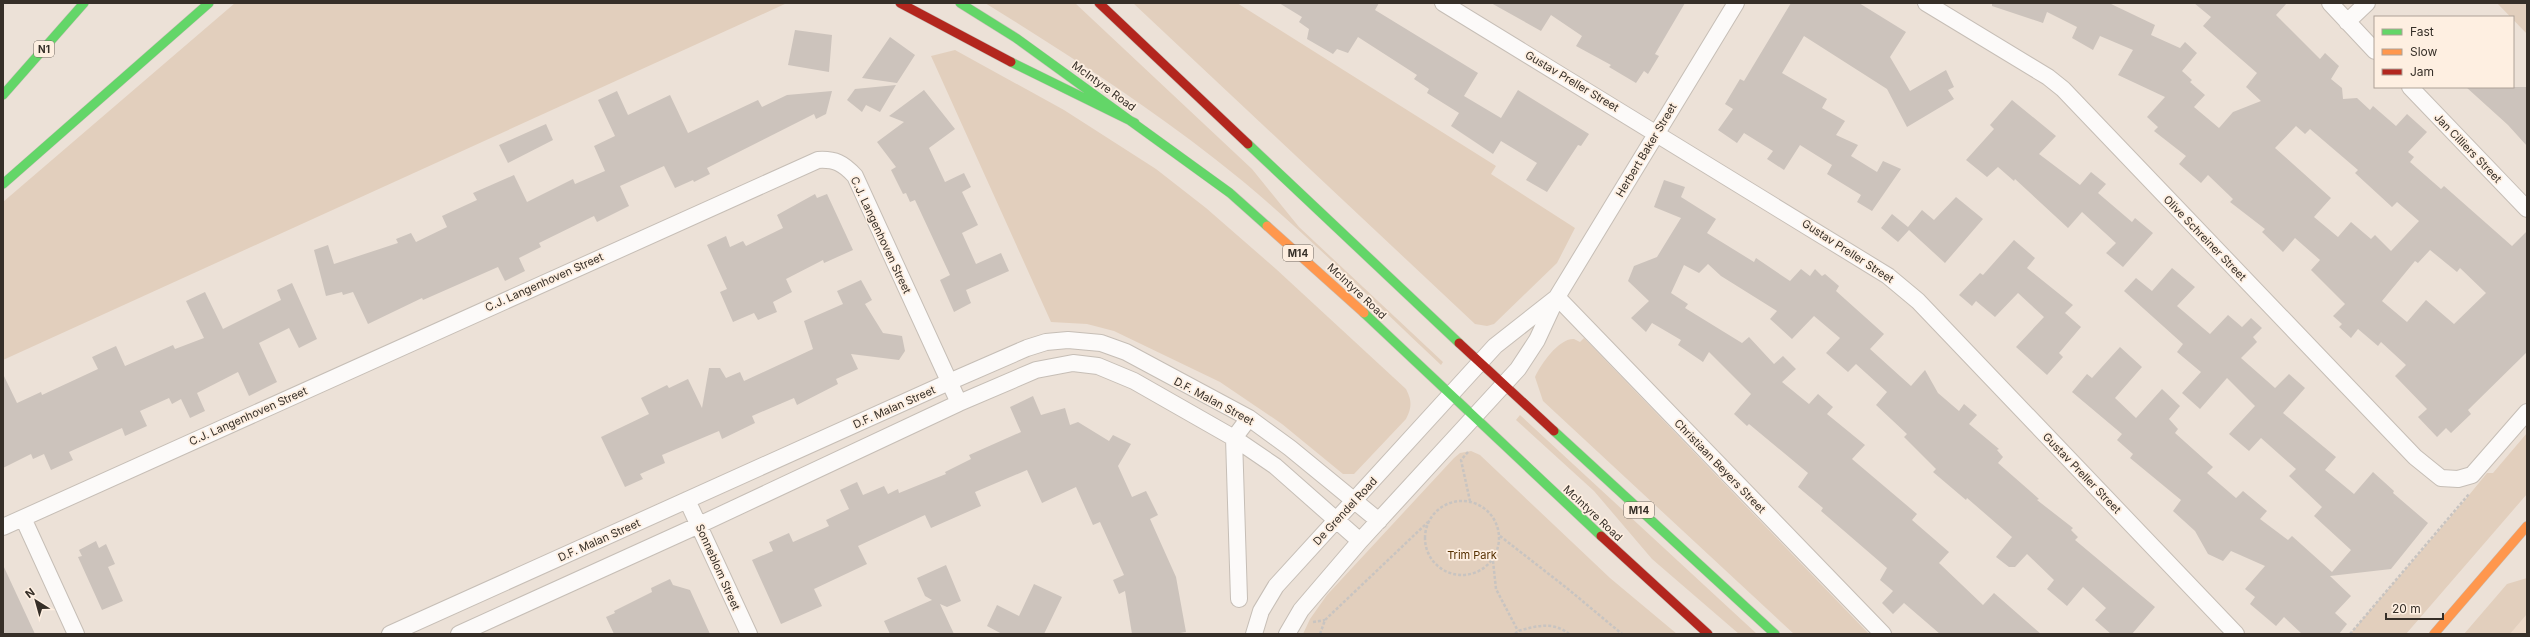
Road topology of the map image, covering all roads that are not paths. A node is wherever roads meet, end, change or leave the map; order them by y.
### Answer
1 (84, 3) edge
2 (209, 3) edge
3 (900, 3) edge
4 (960, 3) edge
5 (1099, 3) edge
6 (1443, 3) edge
7 (1736, 3) edge
8 (1926, 3) edge
9 (2330, 3) edge
10 (2367, 3) edge
11 (2347, 22) junction
12 (2374, 50) edge
13 (112, 75) dead end
14 (2411, 88) edge
15 (3, 95) edge
16 (1135, 123) junction
17 (1657, 133) junction
18 (3, 180) edge
19 (3, 184) edge
20 (2527, 209) edge
21 (1557, 297) junction
22 (1480, 363) junction
23 (949, 382) junction
24 (1503, 385) junction
25 (1450, 396) junction
26 (959, 403) junction
27 (2527, 412) edge
28 (1249, 418) junction
29 (1474, 418) junction
30 (1234, 438) junction
31 (687, 500) junction
32 (1356, 500) junction
33 (23, 518) junction
34 (1337, 520) junction
35 (1379, 520) junction
36 (700, 525) junction
37 (3, 527) edge
38 (2524, 535) edge
39 (1360, 541) junction
40 (1239, 599) dead end
41 (76, 634) edge
42 (390, 634) edge
43 (459, 634) edge
44 (749, 634) edge
45 (1254, 634) edge
46 (1287, 634) edge
47 (1708, 634) edge
48 (1775, 634) edge
49 (1882, 634) edge
50 (2236, 634) edge
51 (2434, 634) edge

1 - 15 main road, N1
2 - 19 main road
3 - 16 main road
4 - 16 main road, McIntyre Road / M14
5 - 22 main road, M14
6 - 17 street, Gustav Preller Street
7 - 17 street, Herbert Baker Street
8 - 27 street, Olive Schreiner Street
9 - 11 street
10 - 11 street
11 - 12 street
13 - 18 main road
14 - 20 street, Jan Cilliers Street
16 - 25 main road, McIntyre Road / M14
17 - 21 street, Herbert Baker Street
17 - 50 street, Gustav Preller Street
21 - 22 street, Herbert Baker Street
21 - 24 street, Herbert Baker Street
21 - 49 street, Christiaan Beyers Street
22 - 24 main road, M14
22 - 25 street, De Grendel Road
23 - 26 street, C.J. Langenhoven Street
23 - 28 street, D.F. Malan Street
23 - 31 street, D.F. Malan Street
23 - 33 street, C.J. Langenhoven Street
24 - 29 street, Herbert Baker Street
24 - 48 main road, M14
25 - 29 main road, McIntyre Road / M14
25 - 32 street, De Grendel Road
26 - 30 street, D.F. Malan Street
26 - 36 street, D.F. Malan Street
28 - 30 street
28 - 32 street, D.F. Malan Street
29 - 35 street
29 - 47 main road, McIntyre Road / M14
30 - 34 street, D.F. Malan Street
30 - 40 street
31 - 36 street, Sonneblom Street
31 - 42 street, D.F. Malan Street
32 - 34 street, De Grendel Road
32 - 35 street, D.F. Malan Street
33 - 37 street, C.J. Langenhoven Street
33 - 41 street
34 - 39 street, D.F. Malan Street
34 - 45 street, De Grendel Road
35 - 39 street
36 - 43 street, D.F. Malan Street
36 - 44 street, Sonneblom Street
38 - 51 main road
39 - 46 street

